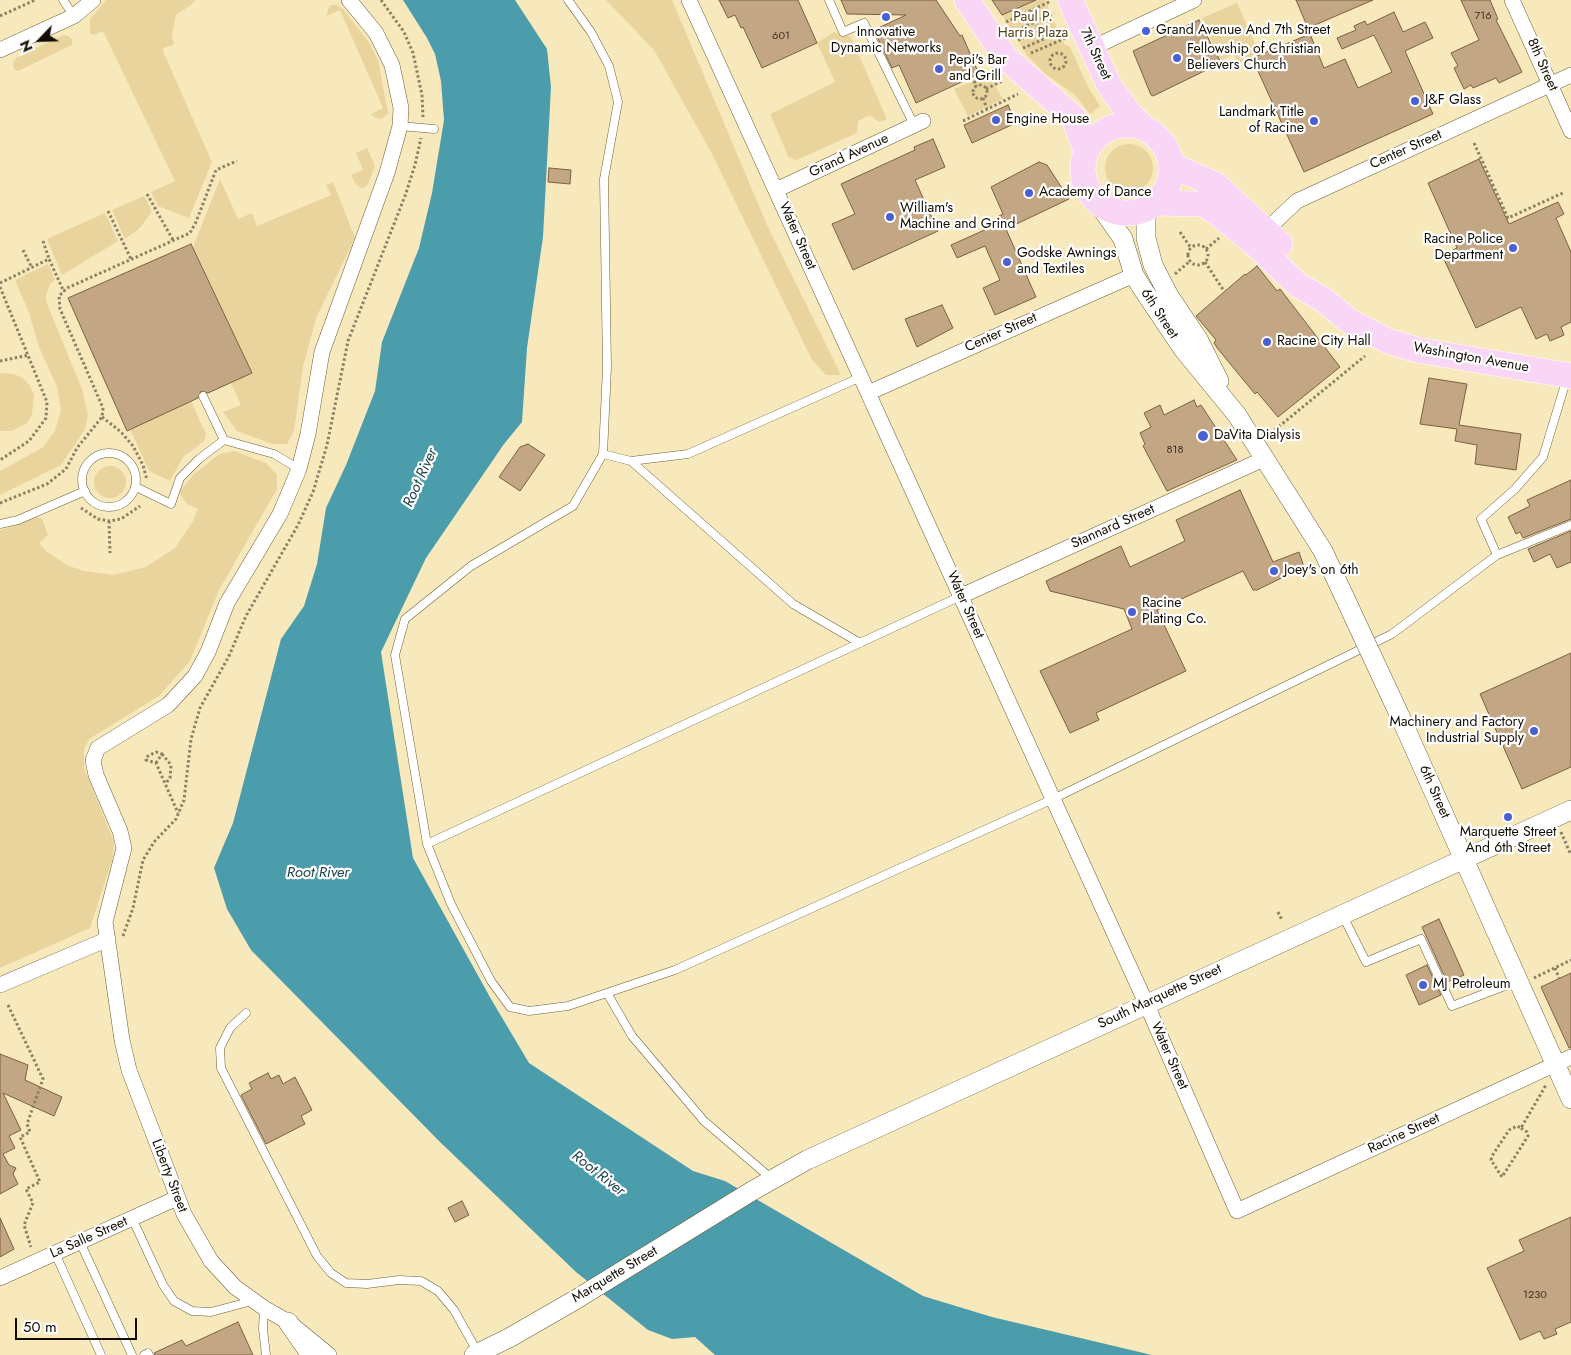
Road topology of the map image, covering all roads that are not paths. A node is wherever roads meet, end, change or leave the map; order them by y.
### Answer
1 (63, 0) edge
2 (93, 0) edge
3 (349, 0) edge
4 (568, 0) edge
5 (689, 0) edge
6 (829, 0) edge
7 (967, 0) edge
8 (1194, 0) edge
9 (1512, 0) edge
10 (1058, 5) edge
11 (74, 16) junction
12 (1092, 48) junction
13 (0, 50) edge
14 (1571, 75) edge
15 (1551, 84) junction
16 (918, 123) joint
17 (400, 126) junction
18 (1144, 128) junction
19 (434, 129) dead end
20 (1571, 131) edge
21 (1086, 151) junction
22 (1171, 165) junction
23 (776, 190) junction
24 (1098, 203) junction
25 (1151, 206) junction
26 (1260, 237) junction
27 (1134, 275) junction
28 (1569, 376) edge
29 (861, 377) junction
30 (868, 393) junction
31 (203, 396) dead end
32 (1237, 415) junction
33 (224, 440) junction
34 (603, 454) junction
35 (1266, 458) junction
36 (631, 461) junction
37 (300, 469) junction
38 (136, 487) junction
39 (85, 491) junction
40 (0, 524) edge
41 (1571, 525) edge
42 (1498, 555) junction
43 (961, 596) junction
44 (860, 643) junction
45 (1053, 800) junction
46 (1563, 814) edge
47 (428, 844) junction
48 (1463, 859) junction
49 (1342, 914) junction
50 (108, 939) junction
51 (1518, 983) junction
52 (0, 986) edge
53 (607, 993) junction
54 (1146, 1003) junction
55 (246, 1013) dead end
56 (1563, 1061) edge
57 (1571, 1099) edge
58 (773, 1179) junction
59 (752, 1191) joint
60 (177, 1198) junction
61 (1237, 1211) joint
62 (132, 1218) junction
63 (80, 1242) junction
64 (55, 1253) junction
65 (0, 1278) edge
66 (258, 1304) junction
67 (288, 1322) junction
68 (476, 1354) edge
69 (101, 1355) edge
70 (132, 1355) edge
71 (144, 1355) edge
72 (150, 1355) edge
73 (266, 1355) edge
74 (311, 1355) edge
75 (329, 1355) edge

1 - 11 lane
2 - 11 street
3 - 17 street, Liberty Street
4 - 34 lane
5 - 23 street, Water Street
6 - 16 lane
7 - 21 main road
8 - 12 street
9 - 15 street, 8th Street
10 - 12 main road, 7th Street
11 - 13 street
12 - 18 main road, 7th Street
14 - 15 street, Center Street
15 - 20 street, 8th Street
15 - 26 street, Center Street
16 - 23 street, Grand Avenue
17 - 19 lane
17 - 37 street, Liberty Street
18 - 21 main road
18 - 22 main road
21 - 24 main road
22 - 25 main road
22 - 26 main road, Washington Avenue
23 - 29 street, Water Street
24 - 25 main road
24 - 27 street, 6th Street
25 - 26 main road, Washington Avenue
25 - 32 street, 6th Street
26 - 28 main road, Washington Avenue
27 - 30 street, Center Street
27 - 32 street, 6th Street
28 - 42 lane
29 - 30 street, Water Street
29 - 36 lane
30 - 43 street, Water Street
31 - 33 lane
32 - 35 street, 6th Street
33 - 37 lane
33 - 38 lane
34 - 36 lane
34 - 47 lane
35 - 43 street, Stannard Street
35 - 48 street, 6th Street, bridge
36 - 44 lane
37 - 50 street, Liberty Street
38 - 39 lane
38 - 39 lane
39 - 40 lane
41 - 42 lane
42 - 45 lane
43 - 44 lane
43 - 45 street, Water Street
44 - 47 lane
45 - 53 lane
45 - 54 street, Water Street
46 - 48 street, South Marquette Street
47 - 53 lane
48 - 49 street, South Marquette Street
48 - 51 street, 6th Street
49 - 51 lane
49 - 54 street, South Marquette Street
50 - 52 street
50 - 60 street, Liberty Street
51 - 56 street, 6th Street
53 - 58 lane
54 - 58 street, South Marquette Street
54 - 61 street, Water Street
55 - 68 lane
56 - 57 street, 6th Street
56 - 61 street, Racine Street
58 - 59 street, South Marquette Street
59 - 68 street, Marquette Street
60 - 62 street, La Salle Street
60 - 66 street, Liberty Street
62 - 63 street, La Salle Street
62 - 66 lane
63 - 64 street, La Salle Street
63 - 70 lane
64 - 65 street, La Salle Street
64 - 69 lane
66 - 67 street, Liberty Street
66 - 73 lane
67 - 74 street
67 - 75 street, Liberty Street
71 - 72 lane

